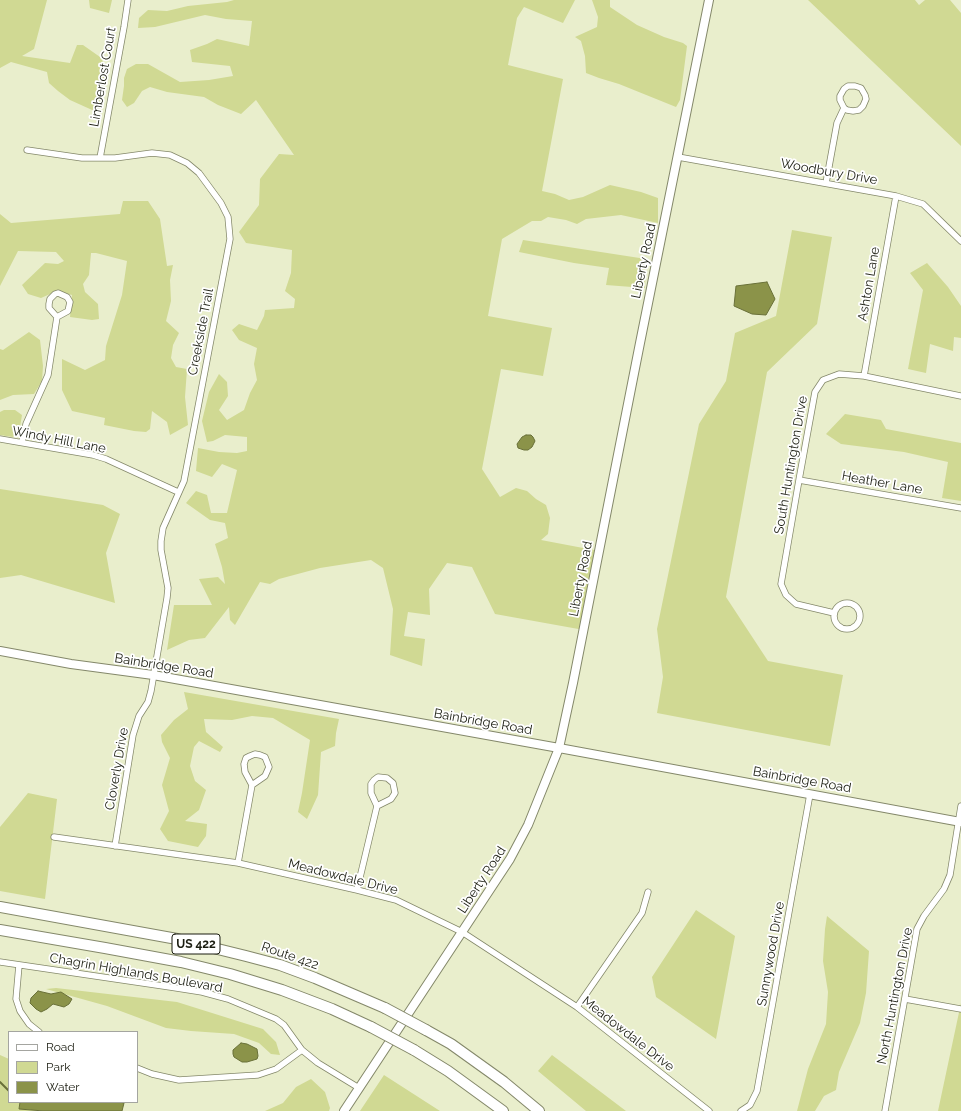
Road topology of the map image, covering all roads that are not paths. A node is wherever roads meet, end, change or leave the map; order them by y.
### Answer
1 (128, 0) edge
2 (709, 0) edge
3 (844, 108) junction
4 (27, 150) dead end
5 (678, 156) junction
6 (100, 158) junction
7 (826, 183) junction
8 (896, 196) junction
9 (961, 241) edge
10 (57, 317) dead end
11 (864, 376) junction
12 (961, 396) edge
13 (0, 439) edge
14 (22, 442) junction
15 (799, 480) junction
16 (178, 492) junction
17 (961, 508) edge
18 (834, 613) junction
19 (0, 651) edge
20 (153, 675) junction
21 (559, 748) junction
22 (252, 785) junction
23 (810, 794) junction
24 (377, 806) junction
25 (961, 806) edge
26 (960, 821) edge
27 (54, 837) dead end
28 (115, 846) junction
29 (238, 863) junction
30 (357, 890) junction
31 (648, 892) dead end
32 (0, 907) edge
33 (0, 930) edge
34 (462, 932) junction
35 (0, 962) edge
36 (19, 965) junction
37 (905, 999) junction
38 (577, 1007) junction
39 (961, 1009) edge
40 (38, 1031) edge
41 (302, 1050) junction
42 (138, 1068) edge
43 (359, 1088) junction
44 (344, 1111) edge
45 (503, 1111) edge
46 (539, 1111) edge
47 (709, 1111) edge
48 (741, 1111) edge
49 (885, 1111) edge

1 - 6 street, Limberlost Court
2 - 5 street, Liberty Road
3 - 3 street
3 - 7 street
4 - 6 street, Creekside Trail
5 - 7 street, Woodbury Drive
5 - 21 street, Liberty Road
6 - 16 street, Creekside Trail
7 - 8 street, Woodbury Drive
8 - 9 street, Woodbury Drive
8 - 11 street, Ashton Lane
10 - 14 street
11 - 12 street, South Huntington Drive
11 - 15 street, South Huntington Drive
13 - 14 street, Windy Hill Lane
14 - 16 street, Windy Hill Lane
15 - 17 street, Heather Lane
15 - 18 street, South Huntington Drive
16 - 20 street, Creekside Trail
18 - 18 street
19 - 20 street, Bainbridge Road
20 - 21 street, Bainbridge Road
20 - 28 street, Cloverly Drive
21 - 23 street, Bainbridge Road
21 - 34 street, Liberty Road
22 - 22 street
22 - 29 street
23 - 26 street, Bainbridge Road
23 - 48 street, Sunnywood Drive
24 - 24 street
24 - 30 street
25 - 26 street
26 - 37 street, North Huntington Drive
27 - 28 street, Meadowdale Drive
28 - 29 street, Meadowdale Drive
29 - 30 street, Meadowdale Drive
30 - 34 street, Meadowdale Drive
31 - 38 street
32 - 46 highway, Route 422 / US 422, bridge
33 - 45 highway, US 422, bridge
34 - 38 street, Meadowdale Drive
34 - 43 street, Liberty Road
35 - 36 street, Chagrin Highlands Boulevard
36 - 40 street
36 - 41 street, Chagrin Highlands Boulevard
37 - 39 street
37 - 49 street, North Huntington Drive
38 - 47 street, Meadowdale Drive
41 - 42 street
41 - 43 street, Chagrin Highlands Boulevard
43 - 44 street, Liberty Road

